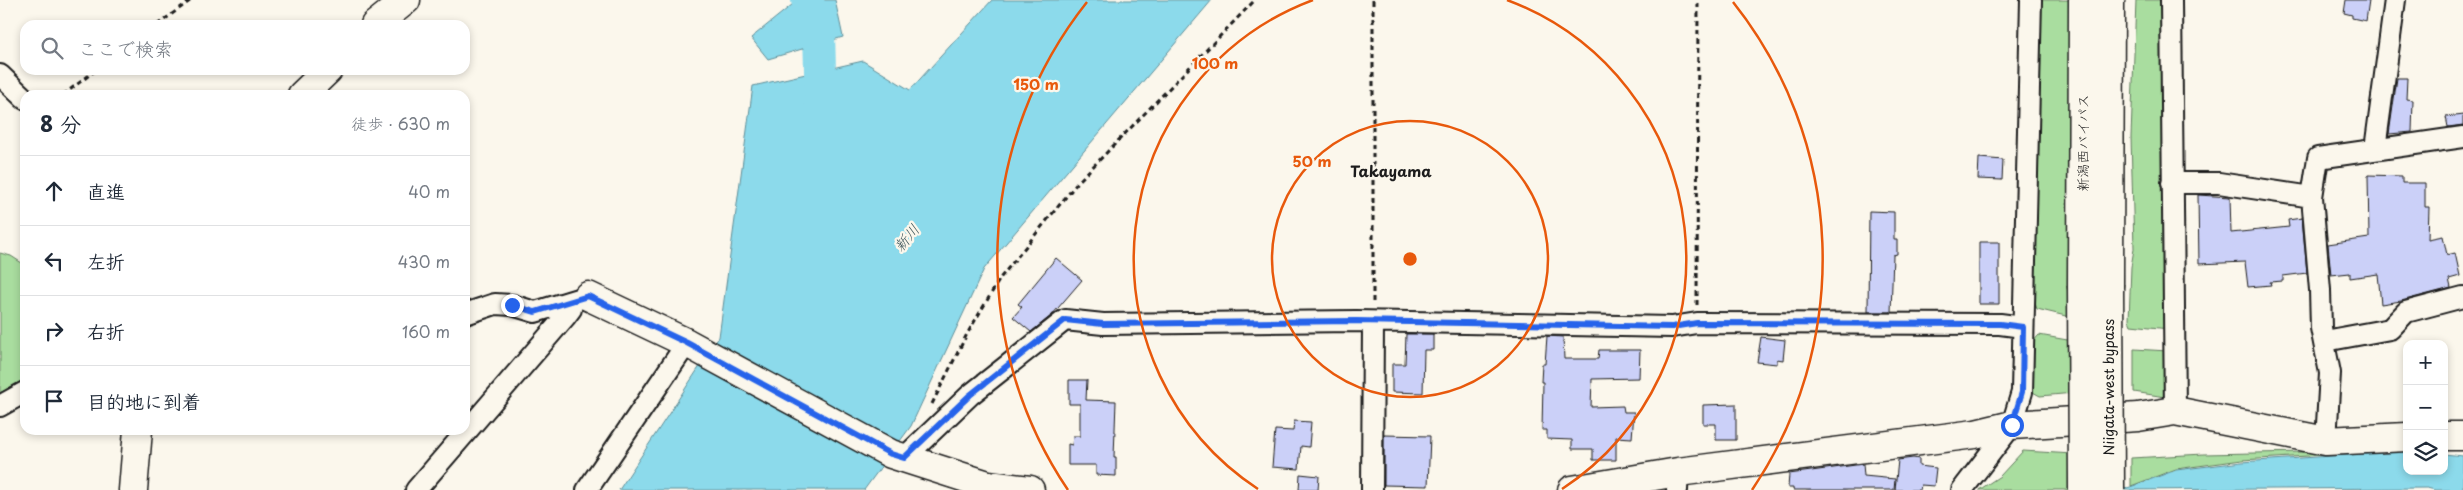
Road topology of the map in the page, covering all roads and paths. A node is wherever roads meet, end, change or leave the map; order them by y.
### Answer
1 (190, 0) edge
2 (406, 0) edge
3 (1255, 0) edge
4 (1373, 0) edge
5 (1698, 0) edge
6 (2031, 0) edge
7 (2083, 0) edge
8 (2110, 0) edge
9 (2171, 0) edge
10 (2395, 0) edge
11 (164, 20) edge
12 (381, 20) edge
13 (89, 75) edge
14 (323, 75) edge
15 (3, 86) edge
16 (70, 90) edge
17 (307, 90) edge
18 (20, 96) edge
19 (2463, 137) edge
20 (2375, 149) junction
21 (2172, 183) junction
22 (2312, 197) junction
23 (2109, 284) joint
24 (2082, 286) joint
25 (2463, 297) edge
26 (580, 298) junction
27 (470, 312) edge
28 (1373, 323) junction
29 (1697, 323) junction
30 (2023, 327) junction
31 (2325, 341) junction
32 (687, 343) junction
33 (20, 395) edge
34 (931, 405) dead end
35 (0, 406) edge
36 (2175, 411) junction
37 (2012, 425) junction
38 (470, 427) edge
39 (138, 435) edge
40 (463, 435) edge
41 (2448, 436) edge
42 (2463, 436) edge
43 (2403, 437) edge
44 (2326, 441) junction
45 (898, 456) junction
46 (1677, 481) edge
47 (133, 490) edge
48 (416, 490) edge
49 (587, 490) edge
50 (1030, 490) edge
51 (1372, 490) edge
52 (1572, 490) edge
53 (1962, 490) edge
54 (2083, 490) edge
55 (2110, 490) edge

1 - 11 path
2 - 12 main road
3 - 34 path
4 - 28 path
5 - 29 path
6 - 30 street
7 - 24 main road, 新潟西バイパス
8 - 23 main road, 新潟西バイパス
9 - 21 street
10 - 20 street
13 - 16 path
14 - 17 main road
15 - 18 street
19 - 20 street
20 - 22 street
21 - 22 street
21 - 36 street
22 - 31 street
23 - 55 main road, Niigata-west bypass, bridge
24 - 54 main road, Niigata-west bypass, bridge
25 - 31 street
26 - 27 street
26 - 32 main road
26 - 38 street
28 - 29 street
28 - 45 street
28 - 51 street
29 - 30 street
30 - 37 street
31 - 44 street
32 - 45 main road
32 - 49 street
33 - 35 street
36 - 37 main road
36 - 44 main road
37 - 46 main road
37 - 53 street
39 - 47 main road
40 - 48 street
41 - 42 main road
43 - 44 main road
45 - 50 main road
46 - 52 main road

